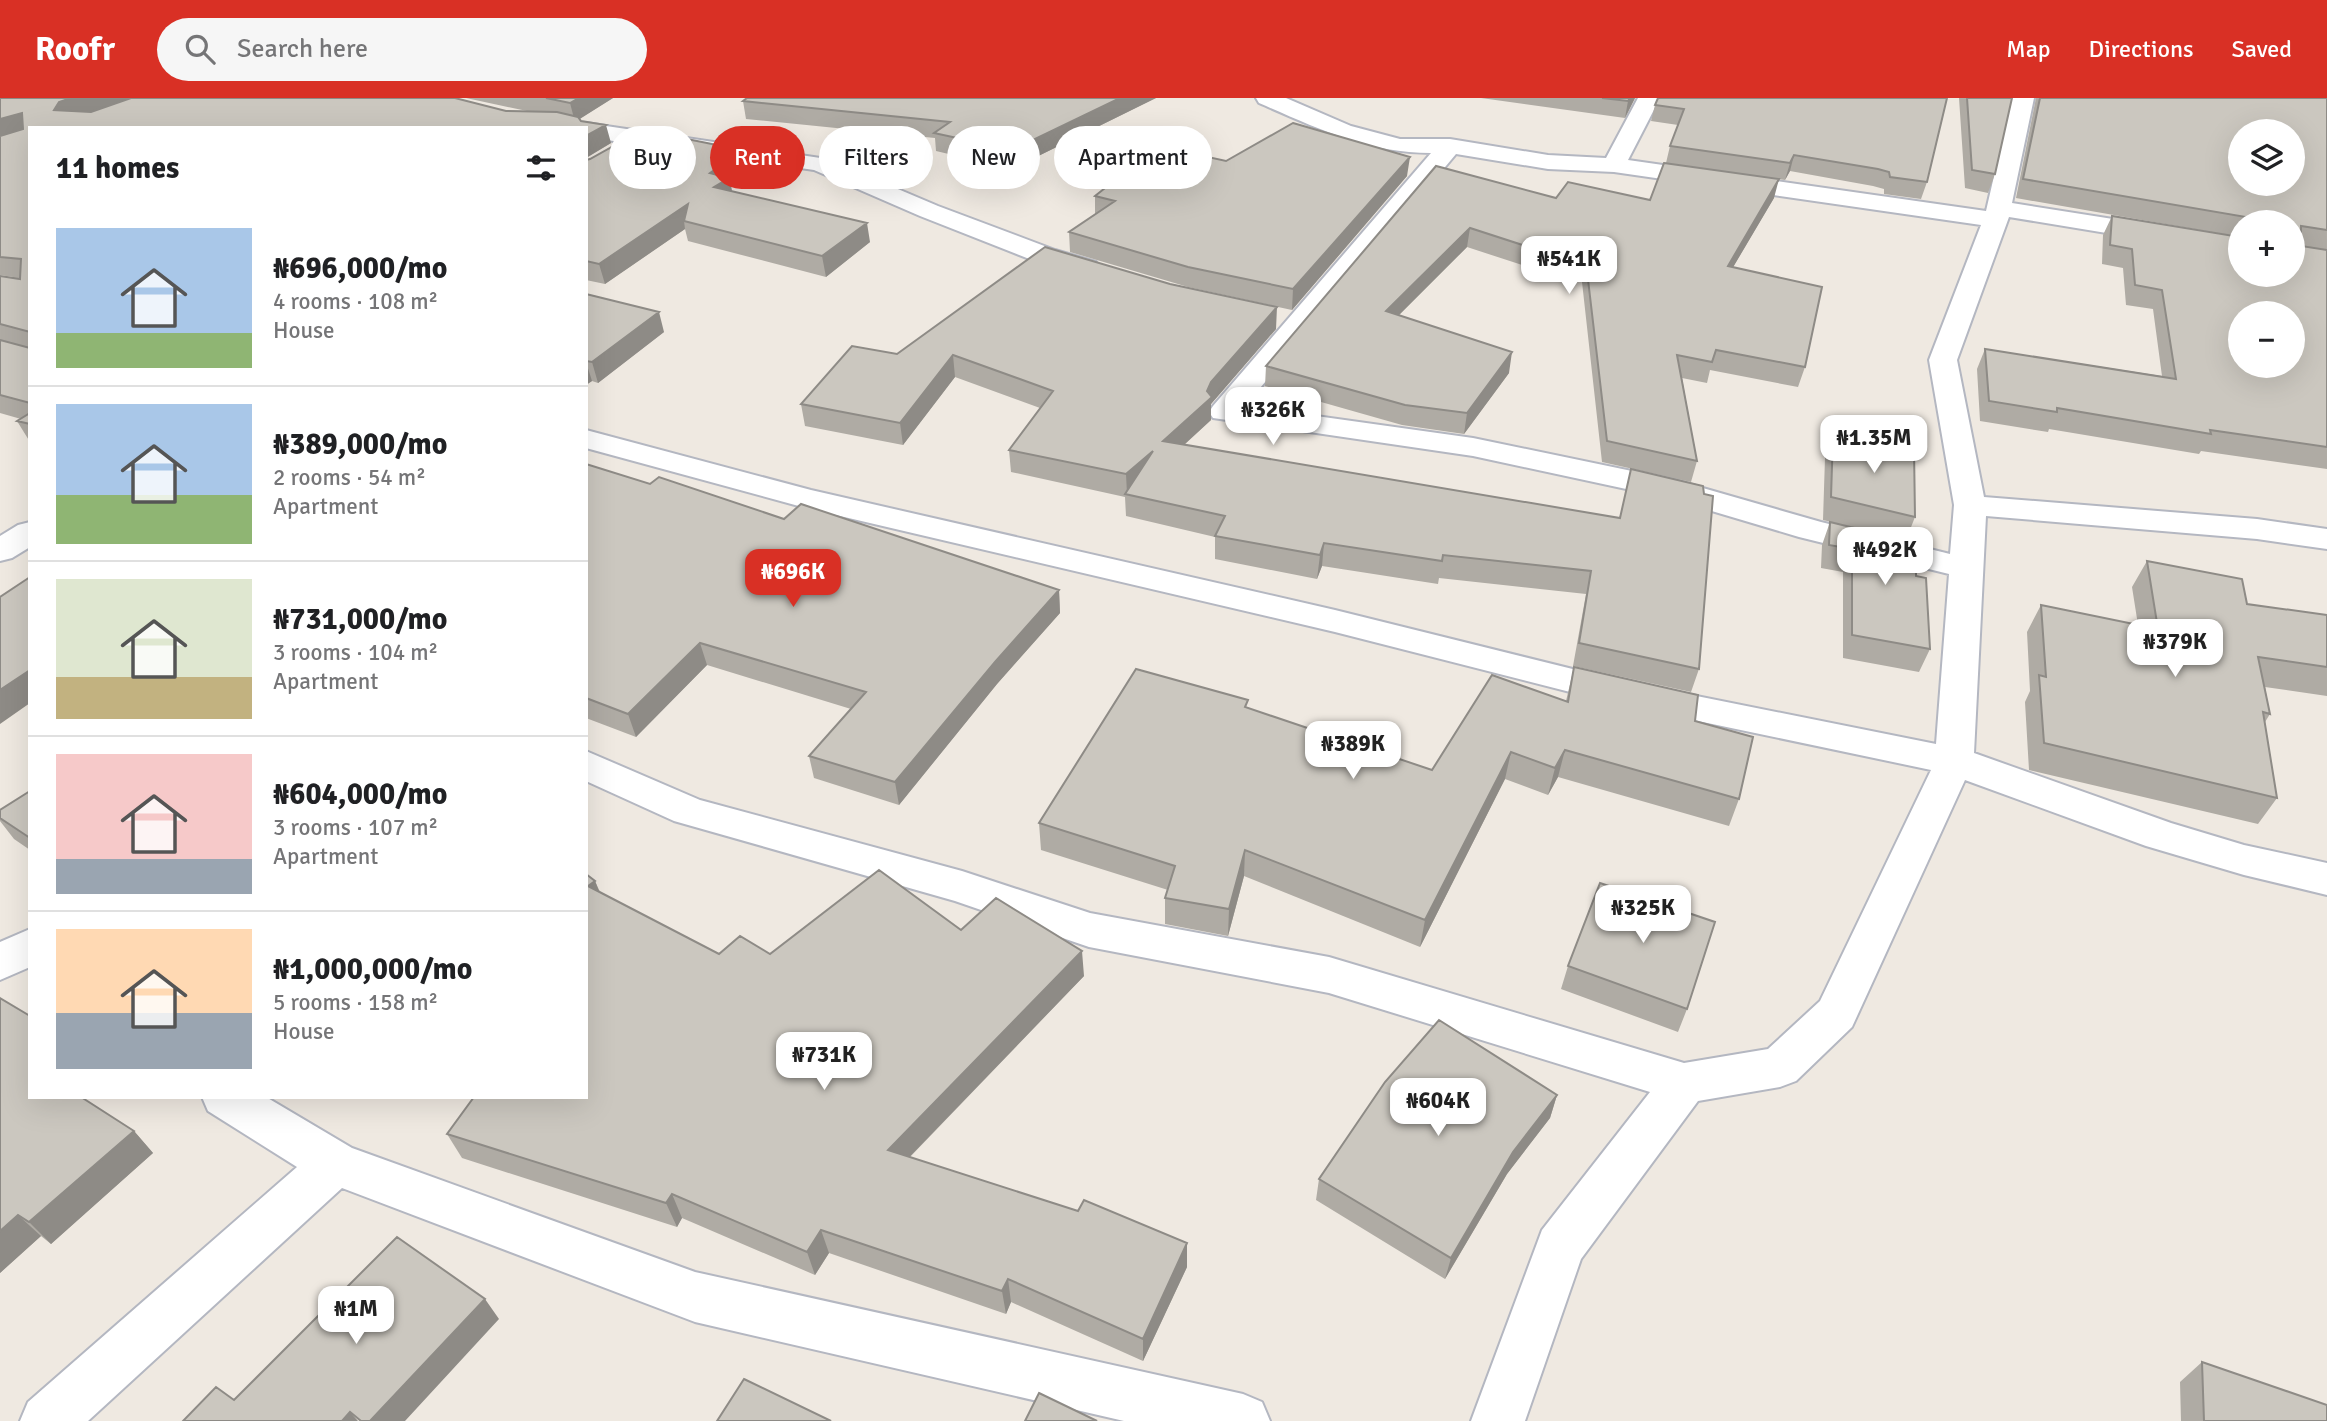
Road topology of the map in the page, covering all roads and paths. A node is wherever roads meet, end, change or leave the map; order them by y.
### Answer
1 (1267, 98) edge
2 (1649, 98) edge
3 (2023, 98) edge
4 (1305, 106) edge
5 (588, 130) edge
6 (609, 133) edge
7 (696, 145) edge
8 (1450, 146) junction
9 (1614, 165) junction
10 (1998, 214) junction
11 (2228, 245) edge
12 (1107, 274) edge
13 (588, 440) edge
14 (1970, 505) junction
15 (28, 533) edge
16 (2327, 539) edge
17 (0, 551) edge
18 (1966, 568) junction
19 (1954, 761) junction
20 (588, 766) edge
21 (2327, 879) edge
22 (1684, 1083) junction
23 (228, 1099) edge
24 (335, 1164) junction
25 (47, 1421) edge
26 (1243, 1421) edge
27 (1499, 1421) edge

1 - 4 street
2 - 9 street
3 - 10 street
4 - 8 street
5 - 6 street
7 - 12 street
8 - 9 street
8 - 18 street
9 - 10 street
10 - 11 street
10 - 14 street
13 - 19 street
14 - 16 street
14 - 18 street
15 - 17 street
18 - 19 street
19 - 21 street
19 - 22 street
20 - 22 street
22 - 27 street
23 - 24 street
24 - 25 street
24 - 26 street

